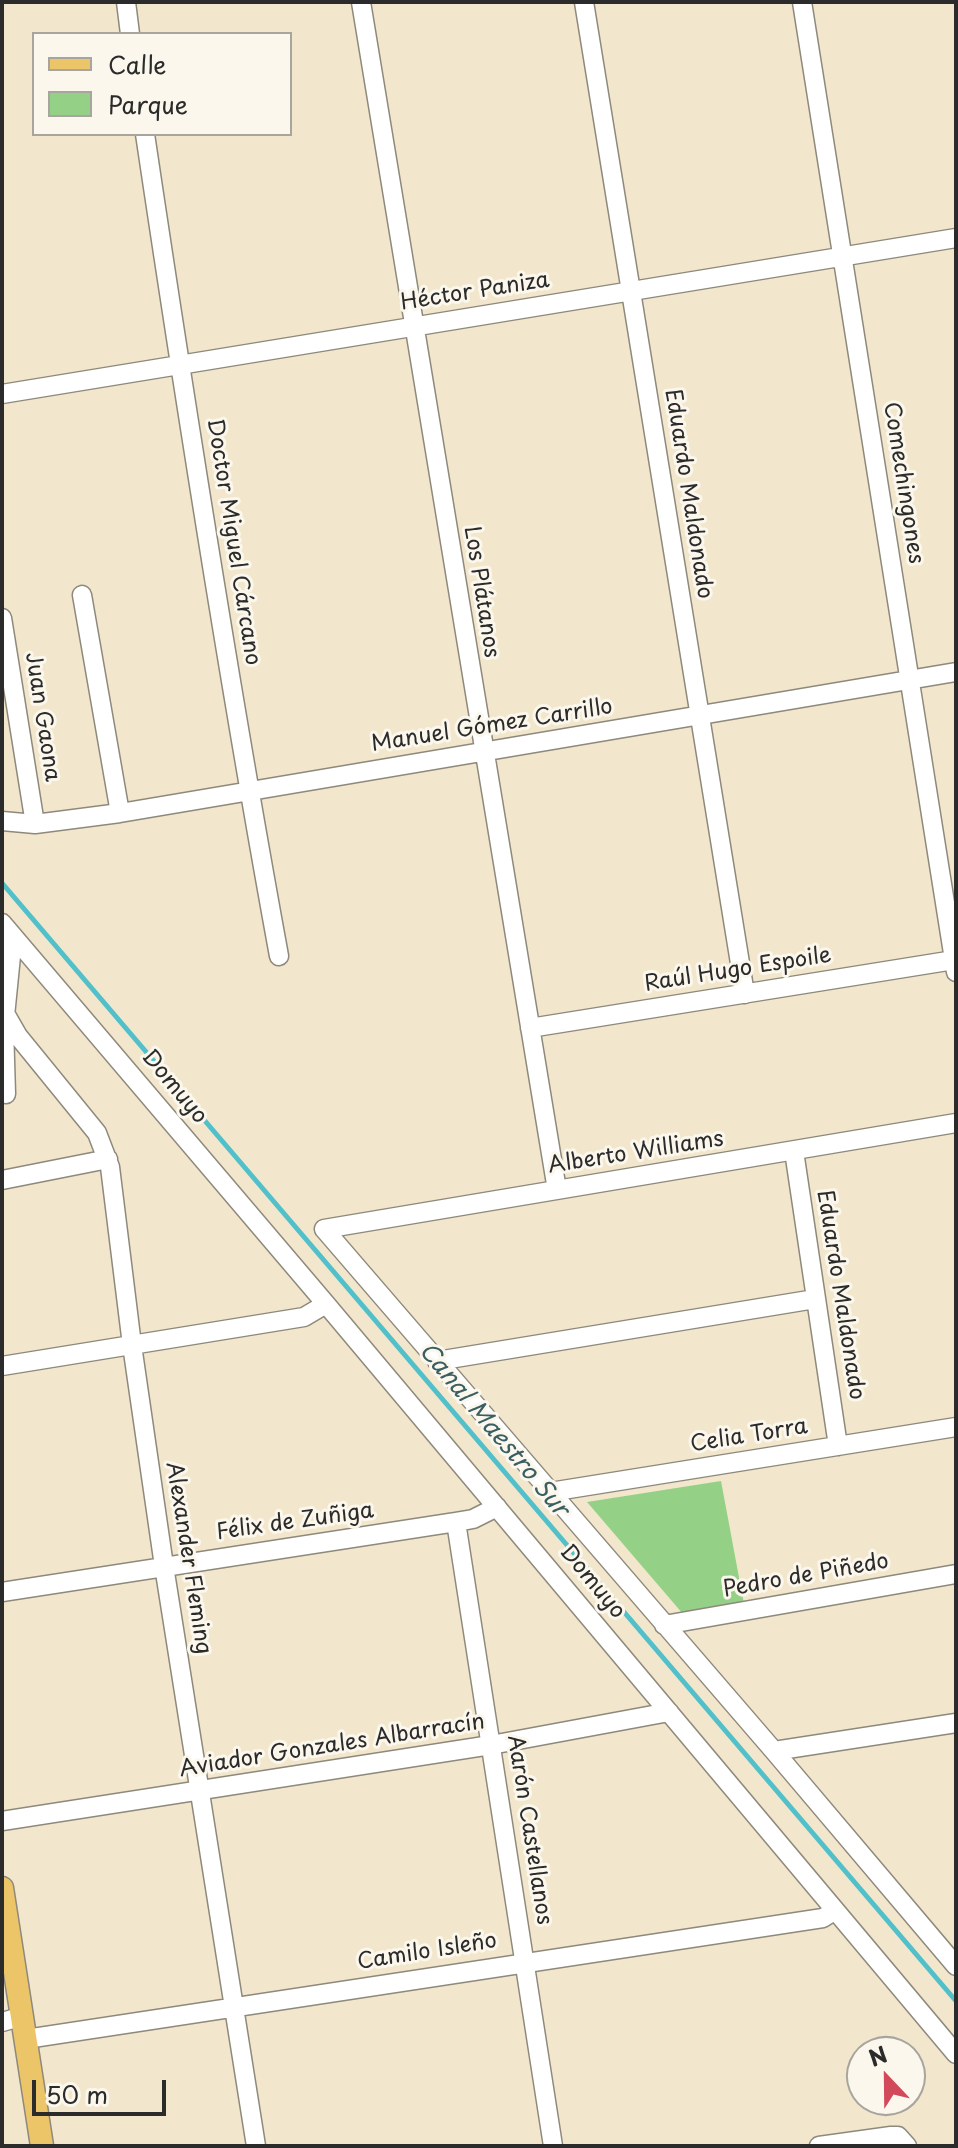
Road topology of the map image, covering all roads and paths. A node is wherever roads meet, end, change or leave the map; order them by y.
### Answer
1 (126, 2) edge
2 (361, 2) edge
3 (584, 2) edge
4 (802, 2) edge
5 (130, 32) edge
6 (145, 136) edge
7 (956, 238) edge
8 (843, 256) junction
9 (631, 291) junction
10 (413, 327) junction
11 (180, 365) junction
12 (2, 394) edge
13 (82, 595) dead end
14 (2, 618) edge
15 (956, 672) edge
16 (910, 680) junction
17 (700, 715) junction
18 (483, 752) junction
19 (249, 791) junction
20 (120, 813) junction
21 (2, 821) edge
22 (35, 824) junction
23 (4, 925) edge
24 (279, 956) dead end
25 (955, 966) edge
26 (745, 994) junction
27 (4, 1011) edge
28 (530, 1028) junction
29 (6, 1094) dead end
30 (956, 1123) edge
31 (794, 1151) junction
32 (108, 1159) junction
33 (2, 1180) edge
34 (557, 1190) junction
35 (324, 1229) joint
36 (815, 1299) junction
37 (326, 1304) junction
38 (132, 1345) junction
39 (437, 1361) junction
40 (2, 1366) edge
41 (956, 1427) edge
42 (838, 1446) junction
43 (550, 1492) junction
44 (497, 1507) junction
45 (456, 1522) junction
46 (164, 1566) junction
47 (956, 1574) edge
48 (2, 1592) edge
49 (664, 1625) junction
50 (669, 1712) junction
51 (956, 1723) edge
52 (491, 1745) junction
53 (774, 1751) junction
54 (199, 1791) junction
55 (2, 1821) edge
56 (2, 1888) edge
57 (834, 1911) junction
58 (525, 1961) junction
59 (956, 1966) edge
60 (235, 2008) junction
61 (12, 2019) edge
62 (26, 2039) junction
63 (956, 2054) edge
64 (906, 2144) edge
65 (42, 2146) edge
66 (256, 2146) edge
67 (553, 2146) edge
68 (819, 2146) edge

1 - 5 street
2 - 10 street, Los Plátanos
3 - 9 street, Eduardo Maldonado
4 - 8 street, Comechingones
6 - 11 street, Doctor Miguel Cárcano
7 - 8 street, Héctor Paniza
8 - 9 street, Héctor Paniza
8 - 16 street, Comechingones
9 - 10 street, Héctor Paniza
9 - 17 street, Eduardo Maldonado
10 - 11 street, Héctor Paniza
10 - 18 street, Los Plátanos
11 - 12 street, Héctor Paniza
11 - 19 street, Doctor Miguel Cárcano
13 - 20 street
14 - 22 street, Juan Gaona
15 - 16 street, Manuel Gómez Carrillo
16 - 17 street, Manuel Gómez Carrillo
16 - 25 street, Comechingones
17 - 18 street, Manuel Gómez Carrillo
17 - 26 street, Eduardo Maldonado
18 - 19 street, Manuel Gómez Carrillo
18 - 28 street, Los Plátanos
19 - 20 street, Manuel Gómez Carrillo
19 - 24 street, Doctor Miguel Cárcano
20 - 22 street, Manuel Gómez Carrillo
21 - 22 street, Manuel Gómez Carrillo
23 - 27 street
23 - 37 street, Domuyo
25 - 26 street, Raúl Hugo Espoile
26 - 28 street, Raúl Hugo Espoile
27 - 29 street
27 - 32 street, Alexander Fleming
28 - 34 street, Los Plátanos
30 - 31 street, Alberto Williams
31 - 34 street, Alberto Williams
31 - 36 street, Eduardo Maldonado
32 - 33 street
32 - 38 street, Alexander Fleming
34 - 35 street, Alberto Williams
35 - 39 street, Domuyo
36 - 39 street
36 - 42 street, Eduardo Maldonado
37 - 38 street
37 - 44 street, Domuyo
38 - 40 street
38 - 46 street, Alexander Fleming
39 - 43 street, Domuyo
41 - 42 street, Celia Torra
42 - 43 street, Celia Torra
43 - 49 street, Domuyo
44 - 45 street, Félix de Zuñiga
44 - 50 street, Domuyo
45 - 46 street, Félix de Zuñiga
45 - 52 street, Aarón Castellanos
46 - 48 street, Félix de Zuñiga
46 - 54 street, Alexander Fleming
47 - 49 street, Pedro de Piñedo
49 - 53 street, Domuyo
50 - 52 street, Aviador Gonzales Albarracín
50 - 57 street, Domuyo
51 - 53 street
52 - 54 street, Aviador Gonzales Albarracín
52 - 58 street, Aarón Castellanos
53 - 59 street, Domuyo
54 - 55 street, Aviador Gonzales Albarracín
54 - 60 street, Alexander Fleming
56 - 61 main road
57 - 58 street, Camilo Isleño
57 - 63 street, Domuyo
58 - 60 street, Camilo Isleño
58 - 67 street, Aarón Castellanos
60 - 62 street, Camilo Isleño
60 - 66 street, Alexander Fleming
61 - 62 main road
62 - 65 main road
64 - 68 street

